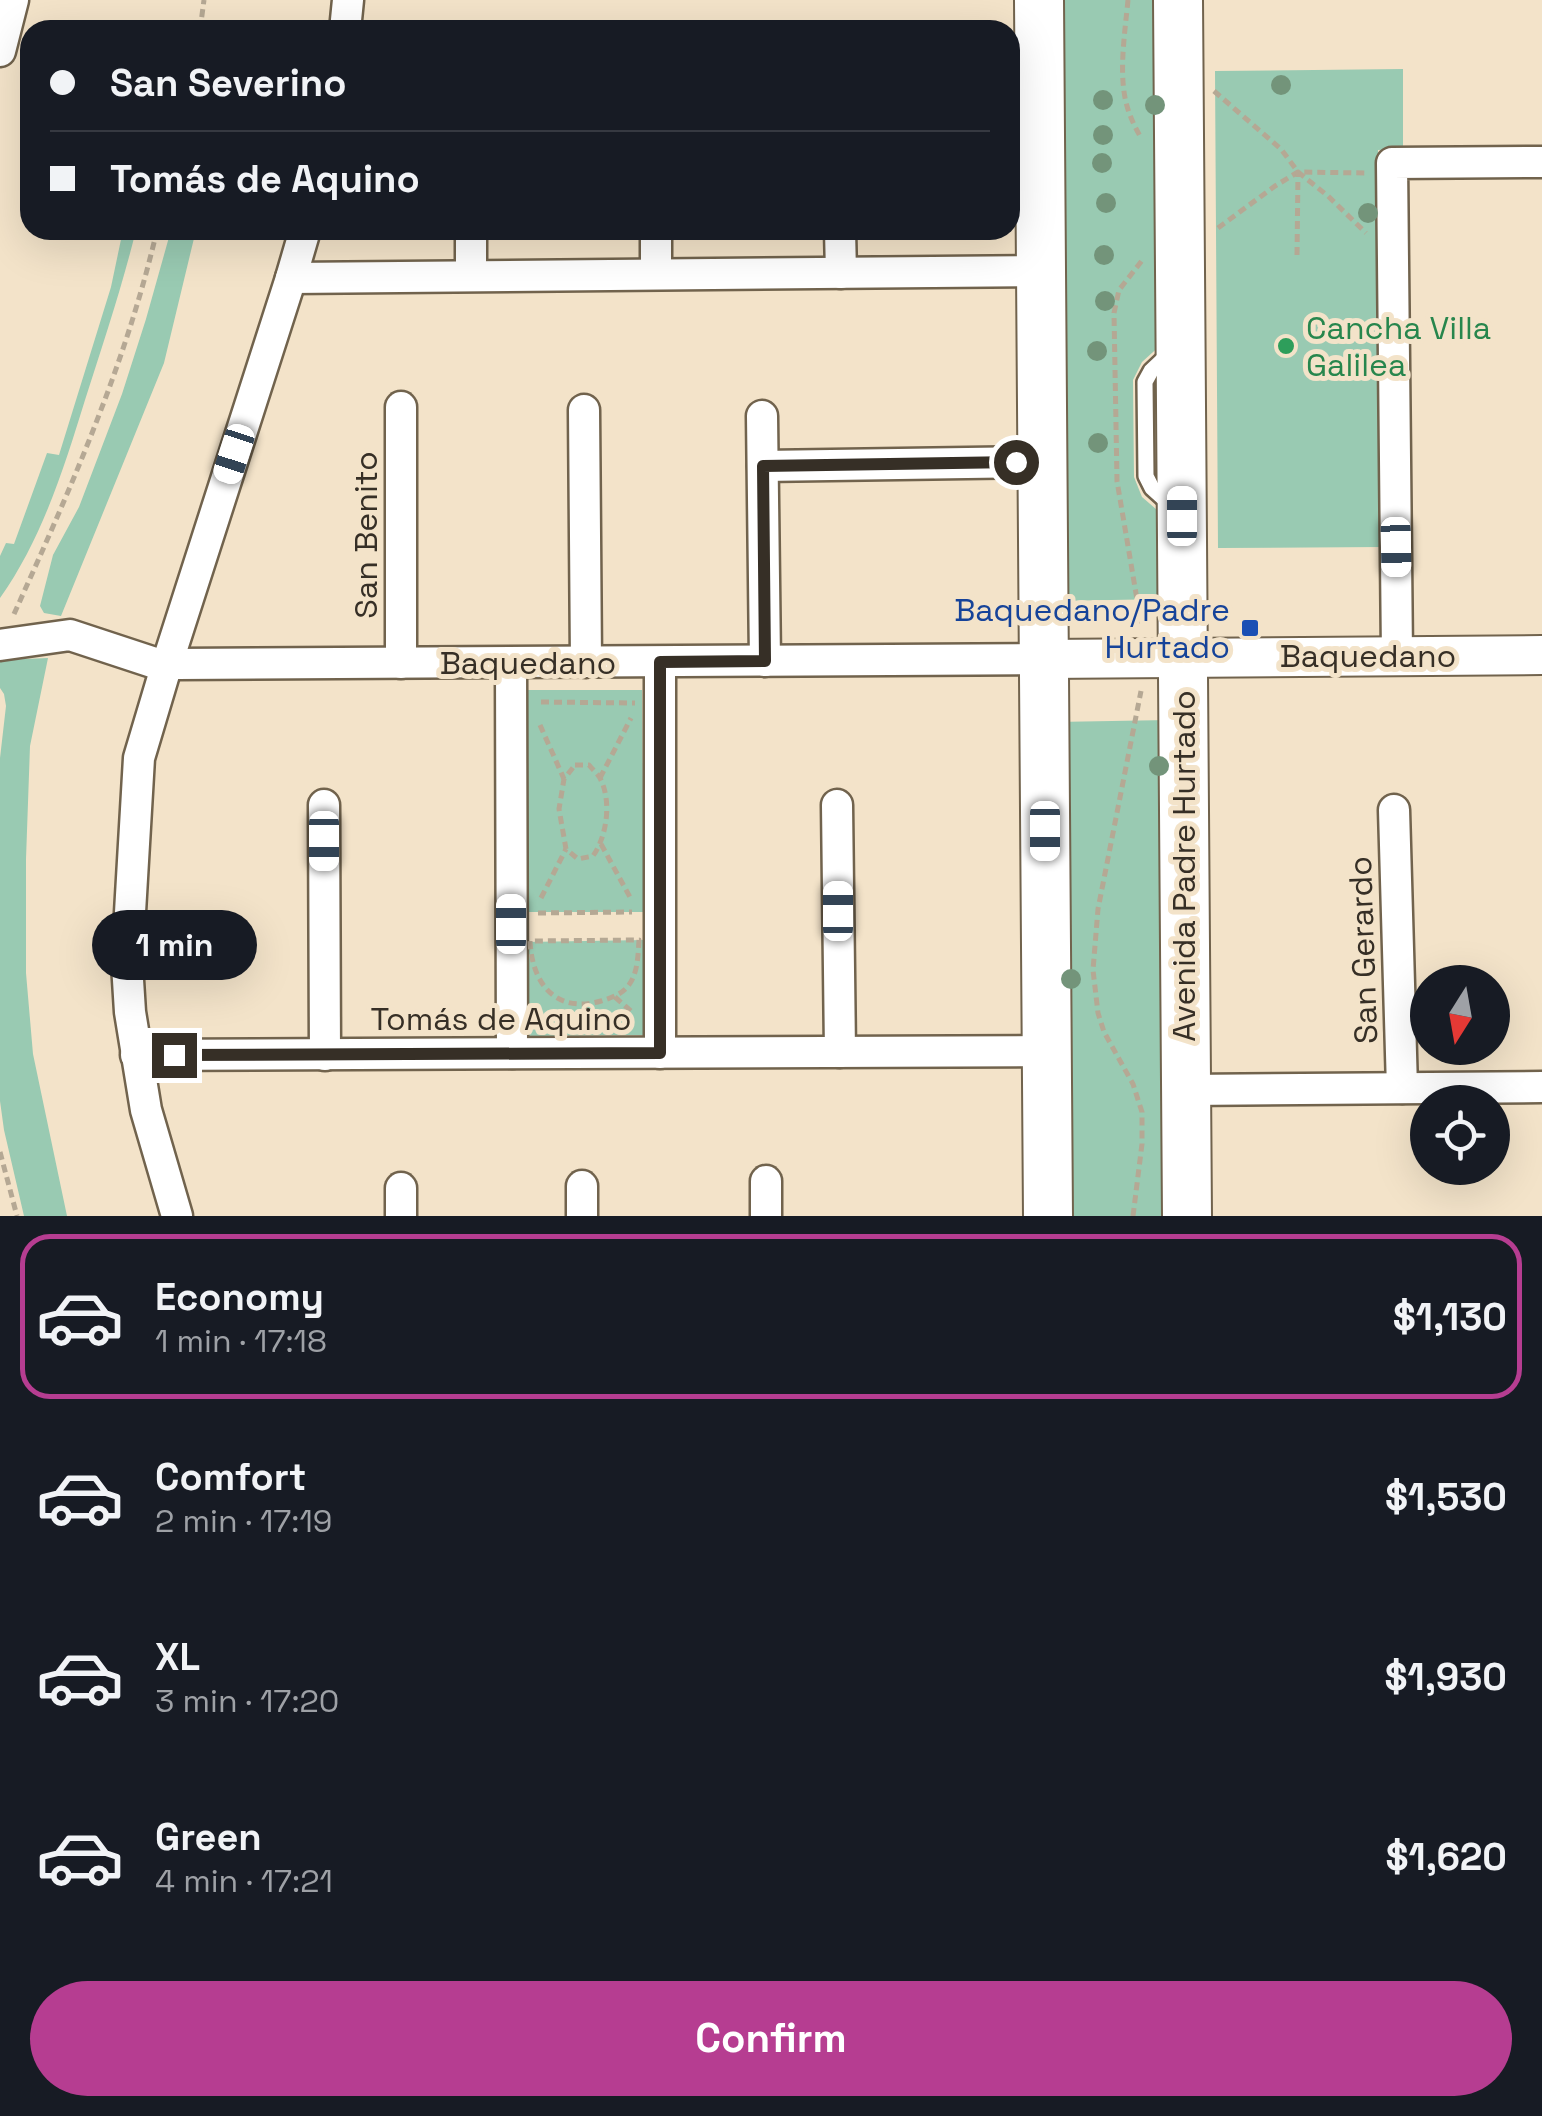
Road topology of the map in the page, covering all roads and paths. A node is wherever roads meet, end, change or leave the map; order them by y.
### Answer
1 (13, 0) edge
2 (1039, 0) edge
3 (1128, 0) edge
4 (1178, 0) edge
5 (0, 52) edge
6 (1206, 86) dead end
7 (1144, 146) dead end
8 (1542, 162) edge
9 (1392, 168) junction
10 (1298, 172) junction
11 (1206, 237) dead end
12 (154, 240) edge
13 (302, 240) edge
14 (471, 240) edge
15 (656, 240) edge
16 (840, 240) edge
17 (1150, 248) dead end
18 (1393, 252) junction
19 (1297, 255) dead end
20 (1042, 271) junction
21 (841, 272) junction
22 (656, 274) junction
23 (471, 275) junction
24 (291, 278) junction
25 (402, 408) dead end
26 (584, 410) dead end
27 (762, 416) dead end
28 (1042, 462) junction
29 (763, 466) junction
30 (1141, 623) dead end
31 (0, 644) edge
32 (1542, 655) edge
33 (1397, 656) junction
34 (1183, 658) junction
35 (1044, 659) junction
36 (765, 661) junction
37 (586, 662) junction
38 (660, 662) junction
39 (401, 663) junction
40 (511, 663) junction
41 (166, 664) junction
42 (1142, 691) dead end
43 (530, 702) dead end
44 (537, 717) dead end
45 (600, 778) junction
46 (564, 779) junction
47 (324, 805) dead end
48 (838, 805) dead end
49 (1394, 810) dead end
50 (601, 844) junction
51 (566, 849) junction
52 (531, 962) joint
53 (1047, 1051) junction
54 (840, 1052) junction
55 (660, 1053) junction
56 (325, 1054) junction
57 (512, 1054) junction
58 (136, 1055) junction
59 (1542, 1087) edge
60 (1402, 1088) junction
61 (1186, 1090) junction
62 (0, 1152) edge
63 (766, 1182) dead end
64 (17, 1216) edge
65 (177, 1216) edge
66 (766, 1216) edge
67 (1048, 1216) edge
68 (1133, 1216) edge
69 (1187, 1216) edge

1 - 5 street
2 - 20 main road
3 - 7 path
4 - 34 main road, Avenida Padre Hurtado
6 - 10 path
8 - 9 street
9 - 10 path
9 - 18 street
10 - 11 path
10 - 18 path
10 - 19 path
12 - 31 path
13 - 24 street
14 - 23 street
15 - 22 street
16 - 21 street
17 - 30 path
18 - 33 street
20 - 21 street
20 - 28 main road
21 - 22 street
22 - 23 street
23 - 24 street
24 - 41 street
25 - 39 street, San Benito
26 - 37 street
27 - 29 street
28 - 29 street
28 - 35 main road
29 - 36 street
31 - 41 street, Baquedano
32 - 33 street, Baquedano
33 - 34 street, Baquedano
34 - 35 street, Baquedano
34 - 61 main road, Avenida Padre Hurtado
35 - 36 street, Baquedano
35 - 53 main road
36 - 38 street, Baquedano
37 - 38 street, Baquedano
37 - 40 street, Baquedano
38 - 55 street
39 - 40 street, Baquedano
39 - 41 street, Baquedano
40 - 57 street
41 - 58 street
42 - 68 path
43 - 45 path
44 - 46 path
45 - 46 path
45 - 50 path
46 - 51 path
47 - 56 street
48 - 54 street
49 - 60 street, San Gerardo
50 - 51 path
50 - 51 path
52 - 52 path
53 - 54 street, Tomás de Aquino
53 - 67 main road
54 - 55 street, Tomás de Aquino
55 - 57 street, Tomás de Aquino
56 - 57 street, Tomás de Aquino
56 - 58 street, Tomás de Aquino
58 - 65 street
59 - 60 street
60 - 61 street
61 - 69 main road, Avenida Padre Hurtado
62 - 64 path
63 - 66 street

